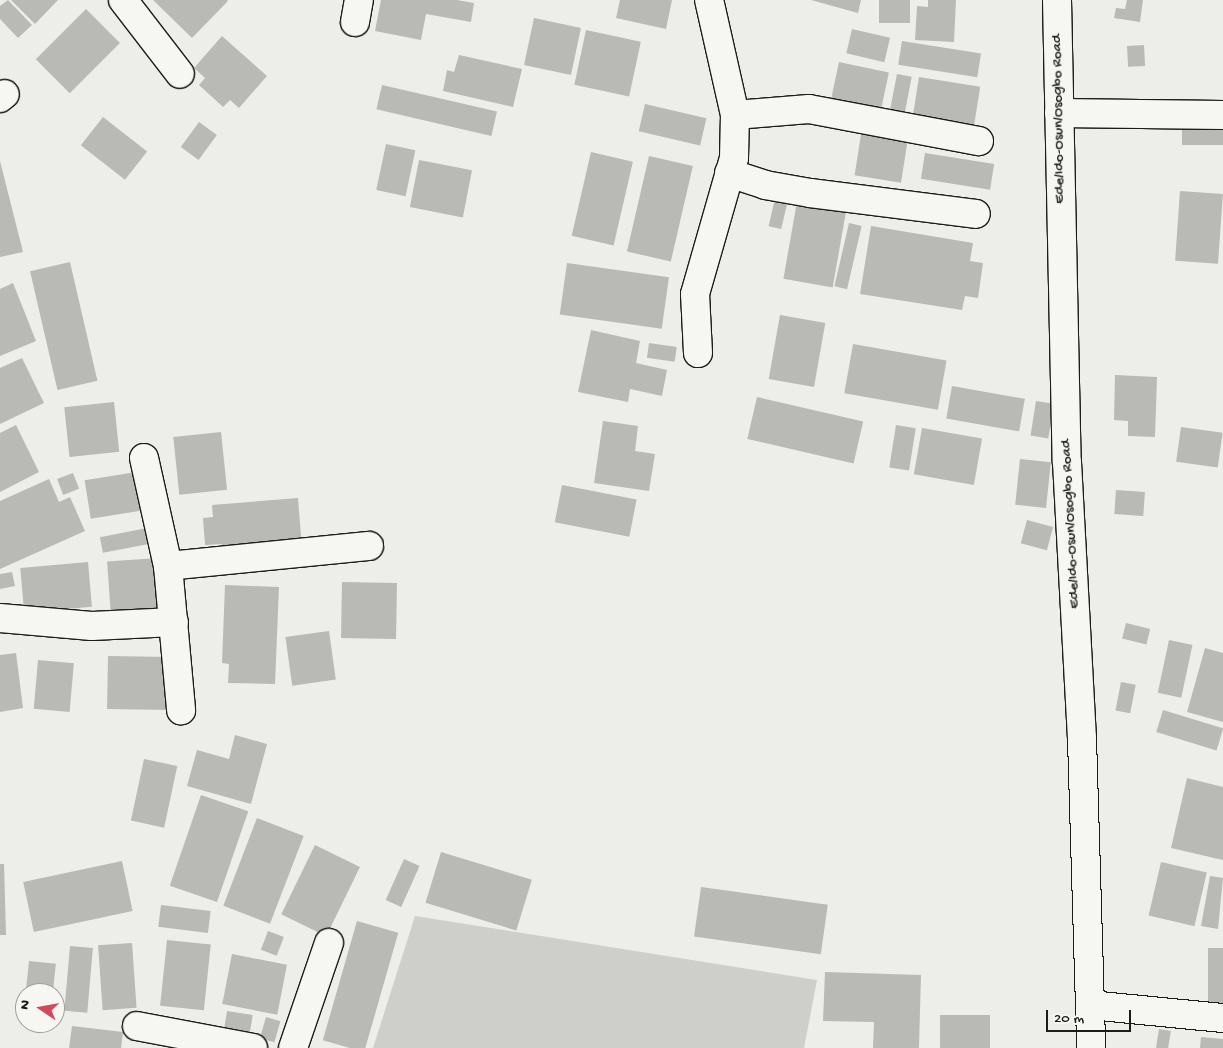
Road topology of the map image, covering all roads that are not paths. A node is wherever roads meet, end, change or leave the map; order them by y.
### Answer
1 (123, 0) edge
2 (709, 0) edge
3 (1057, 0) edge
4 (180, 74) dead end
5 (1059, 112) junction
6 (735, 115) junction
7 (1223, 115) edge
8 (978, 141) dead end
9 (729, 173) junction
10 (976, 214) dead end
11 (698, 353) dead end
12 (144, 458) dead end
13 (369, 546) dead end
14 (168, 566) junction
15 (0, 618) edge
16 (174, 622) junction
17 (181, 710) dead end
18 (329, 943) dead end
19 (1090, 1005) junction
20 (1223, 1018) edge
21 (137, 1026) dead end
22 (253, 1048) edge
23 (292, 1048) edge
24 (1091, 1048) edge

1 - 4 street
2 - 6 street
3 - 5 street, Ede/Ido-Osun/Osogbo Road
5 - 7 street
5 - 19 street, Ede/Ido-Osun/Osogbo Road
6 - 8 street
6 - 9 street
9 - 10 street
9 - 11 street
12 - 14 street
13 - 14 street
14 - 16 street
15 - 16 street
16 - 17 street
18 - 23 street
19 - 20 street
19 - 24 street, Ede/Ido-Osun/Osogbo Road
21 - 22 street

